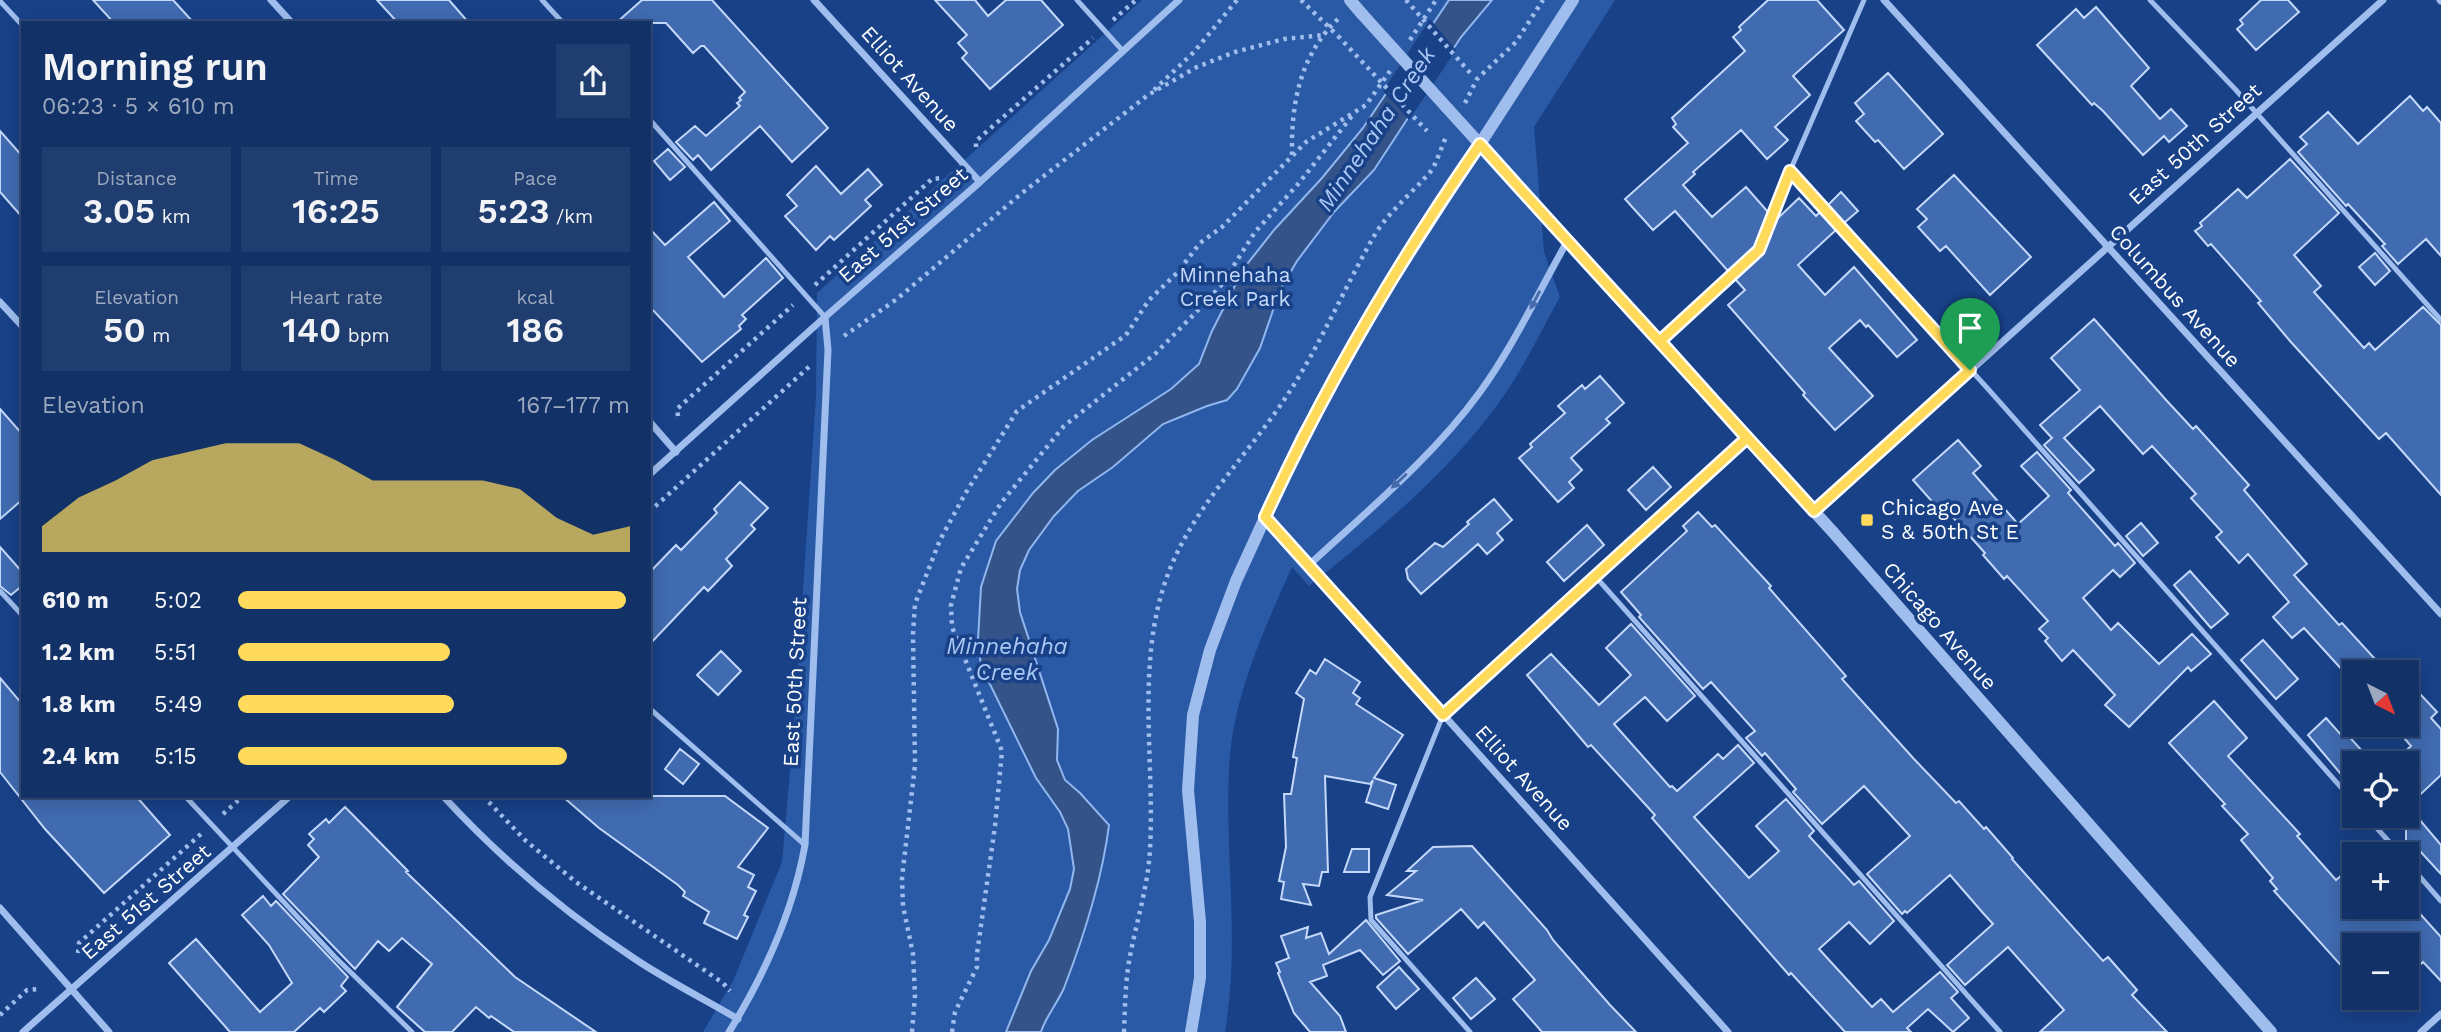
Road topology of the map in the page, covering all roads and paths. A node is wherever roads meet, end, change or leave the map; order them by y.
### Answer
1 (271, 0) edge
2 (542, 0) edge
3 (814, 0) edge
4 (1077, 0) edge
5 (1136, 0) edge
6 (1179, 0) edge
7 (1237, 0) edge
8 (1301, 0) edge
9 (1350, 0) edge
10 (1406, 0) edge
11 (1436, 0) edge
12 (1543, 0) edge
13 (1573, 0) edge
14 (1864, 0) edge
15 (1884, 0) edge
16 (2150, 0) edge
17 (2383, 0) edge
18 (0, 1) edge
19 (290, 21) edge
20 (561, 21) edge
21 (21, 24) edge
22 (1331, 27) junction
23 (1103, 29) junction
24 (1324, 35) junction
25 (1406, 46) dead end
26 (1124, 51) junction
27 (1391, 69) dead end
28 (1148, 95) junction
29 (2256, 112) junction
30 (1354, 113) junction
31 (651, 121) edge
32 (1427, 131) dead end
33 (1480, 144) junction
34 (976, 148) dead end
35 (1292, 156) junction
36 (1790, 171) junction
37 (980, 182) junction
38 (1568, 240) junction
39 (2106, 247) junction
40 (0, 302) edge
41 (825, 317) junction
42 (2441, 320) edge
43 (21, 325) edge
44 (849, 332) dead end
45 (1660, 341) junction
46 (1970, 370) junction
47 (798, 376) dead end
48 (651, 423) edge
49 (1747, 438) junction
50 (676, 452) junction
51 (651, 473) edge
52 (651, 510) edge
53 (1814, 511) junction
54 (1265, 517) junction
55 (1308, 566) junction
56 (1595, 576) junction
57 (0, 591) edge
58 (21, 614) edge
59 (2441, 614) edge
60 (651, 710) edge
61 (1443, 715) junction
62 (2342, 788) edge
63 (187, 798) edge
64 (241, 798) edge
65 (288, 798) edge
66 (445, 798) edge
67 (485, 798) edge
68 (211, 825) junction
69 (2376, 828) edge
70 (2389, 842) edge
71 (806, 845) junction
72 (232, 849) junction
73 (2419, 876) edge
74 (2441, 901) edge
75 (0, 908) edge
76 (78, 953) dead end
77 (39, 989) dead end
78 (72, 990) junction
79 (730, 991) dead end
80 (2441, 1014) edge
81 (0, 1015) edge
82 (737, 1018) junction
83 (1192, 1031) edge
84 (23, 1032) edge
85 (109, 1032) edge
86 (412, 1032) edge
87 (729, 1032) edge
88 (912, 1032) edge
89 (952, 1032) edge
90 (1471, 1032) edge
91 (1728, 1032) edge
92 (2000, 1032) edge
93 (2270, 1032) edge
94 (2421, 1032) edge

1 - 19 street
2 - 20 lane
3 - 37 street, Elliot Avenue
4 - 23 lane
5 - 23 path
6 - 26 street, East 51st Street
7 - 28 path
8 - 22 path
9 - 33 street, Chicago Avenue, bridge
10 - 12 path, bridge
11 - 25 path
13 - 33 street
14 - 36 lane
15 - 39 street, Columbus Avenue
16 - 29 lane
17 - 29 street, East 50th Street
18 - 21 lane
22 - 24 path
22 - 32 path, bridge
23 - 26 lane
23 - 34 path
24 - 28 path
24 - 35 path
26 - 37 street, East 51st Street
27 - 30 path
28 - 44 path
29 - 39 street, East 50th Street
29 - 42 lane
30 - 35 path
30 - 89 path
31 - 41 lane
33 - 38 street, Chicago Avenue
33 - 54 street
35 - 88 path
36 - 45 lane
36 - 46 lane
37 - 41 street, East 51st Street
38 - 45 street, Chicago Avenue
38 -> 55 street
39 - 46 street, East 50th Street
39 - 59 street, Columbus Avenue
40 - 43 street
41 - 50 street, East 51st Street
41 - 71 street, East 50th Street
45 - 49 street, Chicago Avenue
46 - 53 street, East 50th Street
46 - 62 lane
47 - 52 path
48 - 50 street
49 - 53 street, Chicago Avenue
49 - 56 lane
50 - 51 street, East 51st Street
53 - 93 street, Chicago Avenue
54 - 55 street, Elliot Avenue
54 - 83 street
55 - 61 street, Elliot Avenue
56 - 61 lane
56 - 92 lane
57 - 58 lane
60 - 71 lane
61 - 90 lane
61 - 91 street, Elliot Avenue
63 - 68 lane
64 - 68 path
65 - 72 street, East 51st Street
66 - 82 street
67 - 79 path
68 - 72 lane
68 - 76 path
69 - 70 lane
71 - 82 street, East 50th Street
72 - 78 street, East 51st Street
72 - 86 lane
73 - 74 lane
75 - 78 street
77 - 81 path
78 - 84 street, East 51st Street
78 - 85 street
80 - 94 street
82 - 87 street, East 50th Street

